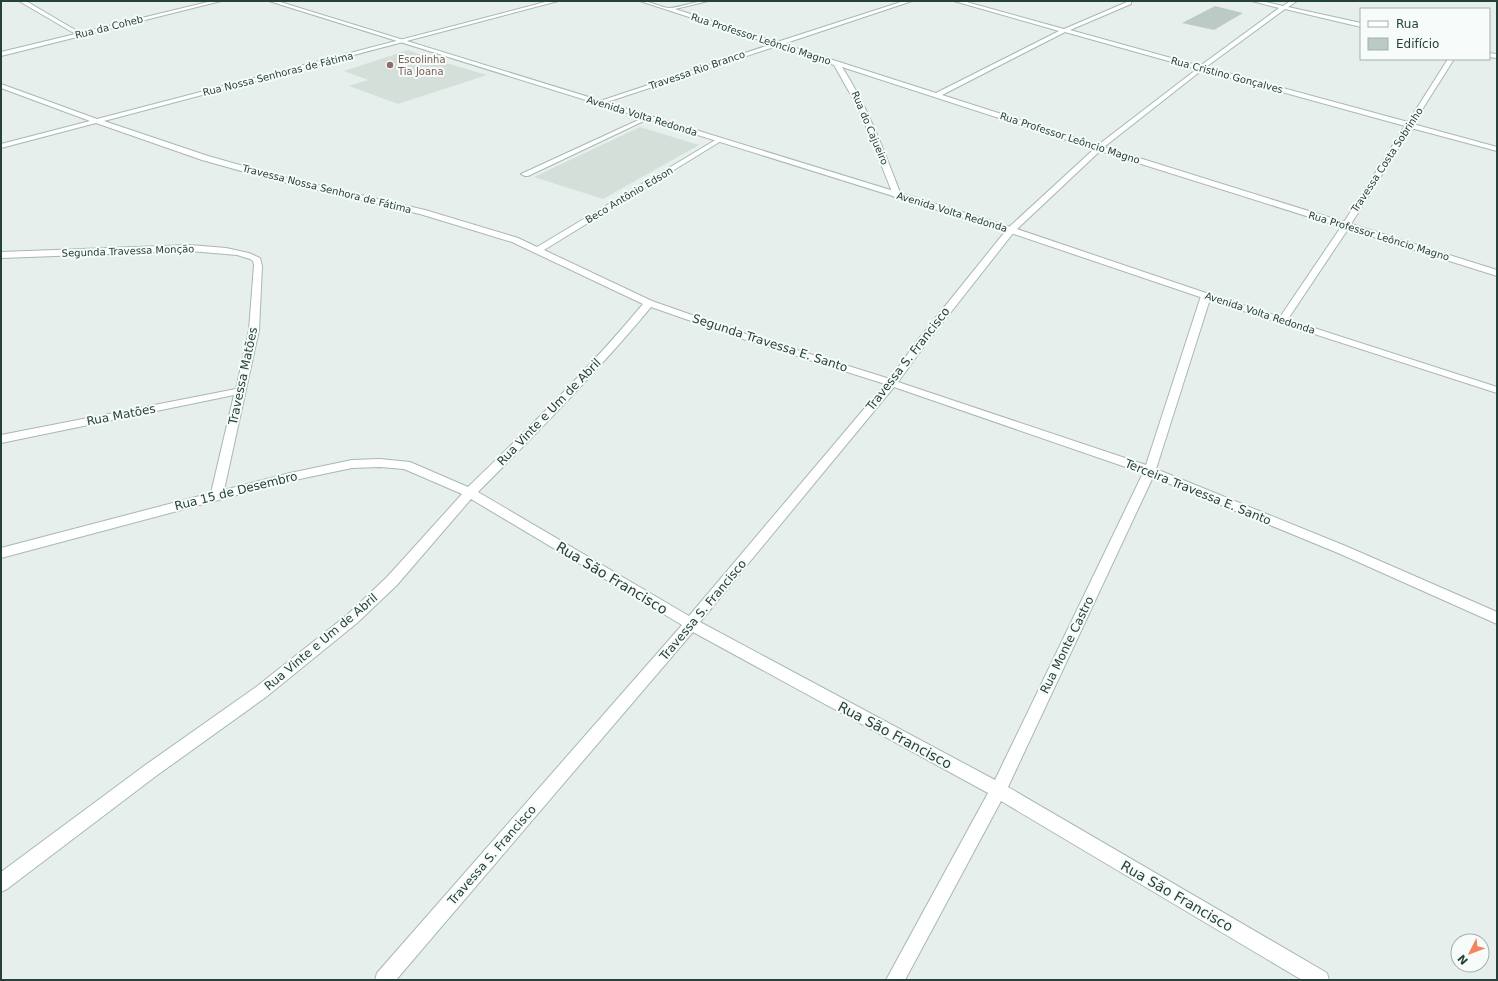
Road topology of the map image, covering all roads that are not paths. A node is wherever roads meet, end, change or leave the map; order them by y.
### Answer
1 (22, 1) edge
2 (202, 1) edge
3 (218, 1) edge
4 (272, 1) edge
5 (286, 1) edge
6 (555, 1) edge
7 (643, 1) edge
8 (705, 1) edge
9 (909, 1) edge
10 (957, 1) edge
11 (1254, 1) edge
12 (1294, 1) edge
13 (1129, 3) dead end
14 (1283, 8) junction
15 (668, 10) junction
16 (1360, 26) edge
17 (74, 31) junction
18 (1062, 31) junction
19 (404, 42) junction
20 (776, 44) junction
21 (1, 49) edge
22 (1, 54) edge
23 (1450, 60) edge
24 (837, 64) junction
25 (1201, 68) junction
26 (1, 86) edge
27 (937, 96) junction
28 (599, 103) junction
29 (647, 118) junction
30 (99, 121) junction
31 (1410, 125) junction
32 (719, 140) junction
33 (1, 146) edge
34 (1099, 148) junction
35 (1497, 149) edge
36 (525, 174) dead end
37 (897, 195) junction
38 (1344, 226) junction
39 (1011, 230) junction
40 (538, 250) junction
41 (1, 255) edge
42 (254, 258) joint
43 (1497, 273) edge
44 (1206, 296) junction
45 (649, 303) junction
46 (1283, 320) junction
47 (892, 382) junction
48 (1497, 390) edge
49 (240, 391) junction
50 (1, 439) edge
51 (1150, 471) junction
52 (470, 493) junction
53 (217, 495) junction
54 (1, 553) edge
55 (1497, 618) edge
56 (691, 624) junction
57 (998, 790) junction
58 (1, 883) edge
59 (384, 980) edge
60 (895, 980) edge
61 (1320, 980) edge

1 - 17 street
2 - 17 street, Rua da Coheb
3 - 22 street, Rua da Coheb
4 - 19 street, Avenida Volta Redonda
5 - 19 street, Avenida Volta Redonda
6 - 19 street, Rua Nossa Senhoras de Fátima
7 - 15 street, Rua Professor Leôncio Magno
8 - 15 street
9 - 20 street, Travessa Rio Branco
10 - 18 street, Rua Cristino Gonçalves
11 - 14 street
12 - 14 street, Travessa S. Francisco
13 - 18 street
14 - 16 street
14 - 25 street, Travessa S. Francisco
15 - 20 street, Rua Professor Leôncio Magno
17 - 21 street, Rua da Coheb
18 - 25 street, Rua Cristino Gonçalves
18 - 27 street
19 - 28 street, Avenida Volta Redonda
19 - 30 street, Rua Nossa Senhoras de Fátima
20 - 24 street, Rua Professor Leôncio Magno
20 - 28 street, Travessa Rio Branco
23 - 31 street, Travessa Costa Sobrinho
24 - 27 street, Rua Professor Leôncio Magno
24 - 37 street, Rua do Cajueiro
25 - 31 street, Rua Cristino Gonçalves
25 - 34 street, Travessa S. Francisco
26 - 30 street, Travessa Nossa Senhora de Fátima
27 - 34 street, Rua Professor Leôncio Magno
28 - 29 street, Avenida Volta Redonda
29 - 32 street, Avenida Volta Redonda
29 - 36 street
30 - 33 street, Rua Nossa Senhoras de Fátima
30 - 40 street, Travessa Nossa Senhora de Fátima
31 - 35 street, Rua Cristino Gonçalves
31 - 38 street, Travessa Costa Sobrinho
32 - 37 street, Avenida Volta Redonda
32 - 40 street, Beco Antônio Edson
34 - 38 street, Rua Professor Leôncio Magno
34 - 39 street, Travessa S. Francisco
37 - 39 street, Avenida Volta Redonda
38 - 43 street, Rua Professor Leôncio Magno
38 - 46 street, Travessa Costa Sobrinho
39 - 44 street, Avenida Volta Redonda
39 - 47 street, Travessa S. Francisco
40 - 45 street, Travessa Nossa Senhora de Fátima
41 - 42 street, Segunda Travessa Monção
42 - 49 street, Travessa Matões
44 - 46 street, Avenida Volta Redonda
44 - 51 street, Rua Monte Castro
45 - 47 street, Segunda Travessa E. Santo
45 - 52 street, Rua Vinte e Um de Abril
46 - 48 street, Avenida Volta Redonda
47 - 51 street, Terceira Travessa E. Santo
47 - 56 street, Travessa S. Francisco
49 - 50 street, Rua Matões
49 - 53 street, Travessa Matões
51 - 55 street, Terceira Travessa E. Santo
51 - 57 street, Rua Monte Castro
52 - 53 street, Rua 15 de Desembro
52 - 56 street, Rua São Francisco
52 - 58 street, Rua Vinte e Um de Abril
53 - 54 street, Rua 15 de Desembro
56 - 57 street, Rua São Francisco
56 - 59 street, Travessa S. Francisco
57 - 60 street, Rua Monte Castro
57 - 61 street, Rua São Francisco

